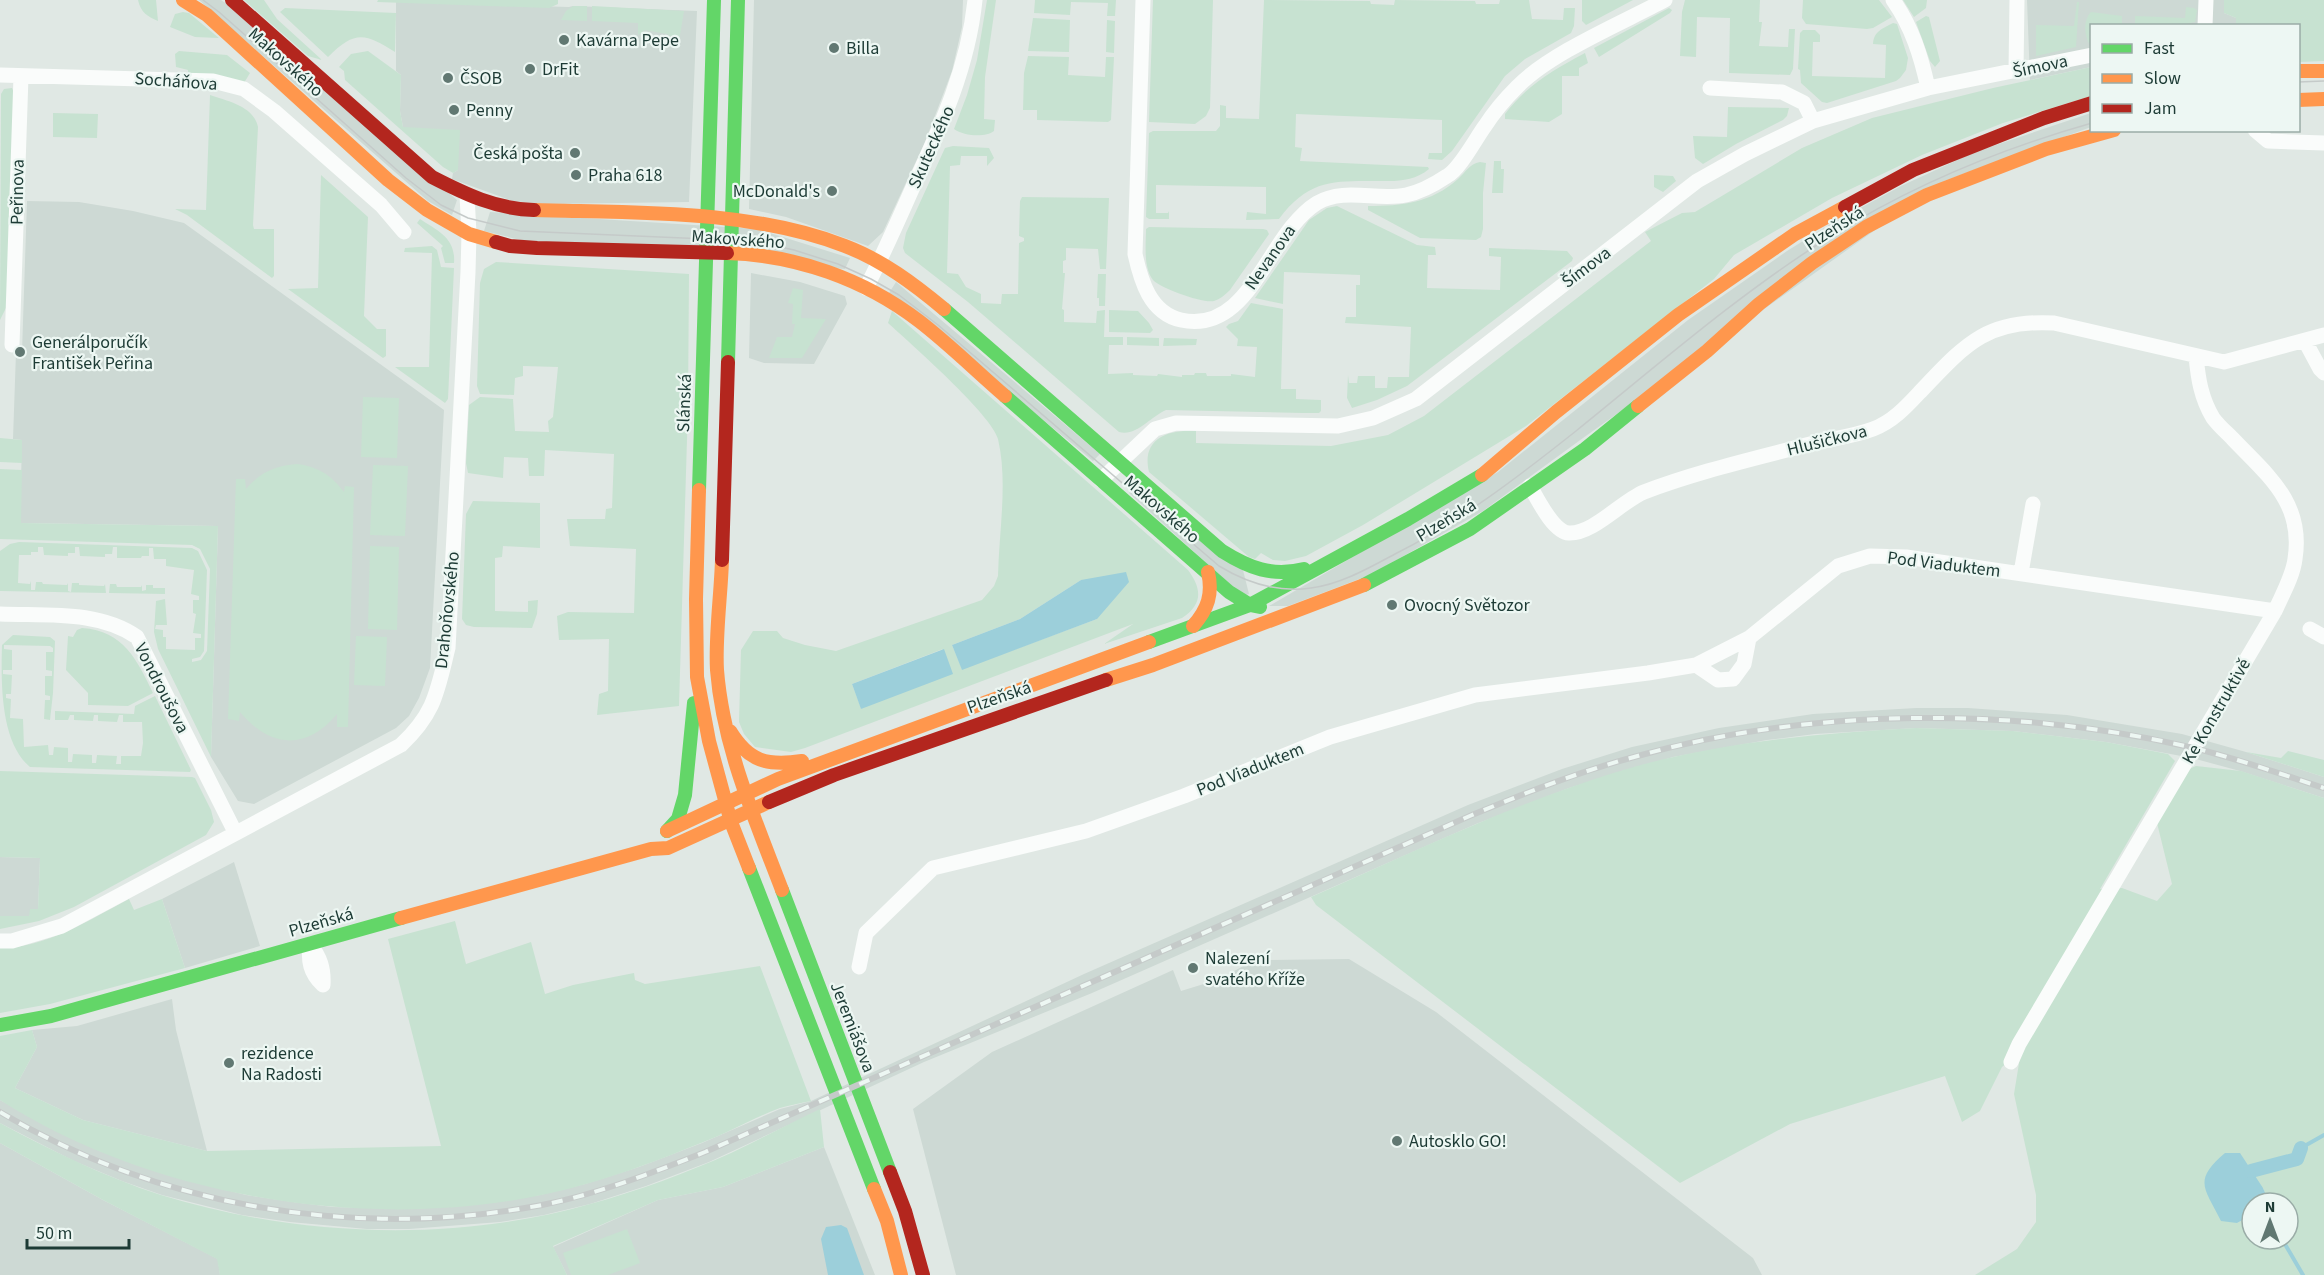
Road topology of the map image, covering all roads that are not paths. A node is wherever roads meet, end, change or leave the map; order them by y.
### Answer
1 (183, 0) edge
2 (232, 0) edge
3 (714, 0) edge
4 (738, 0) edge
5 (975, 0) edge
6 (1143, 0) edge
7 (1665, 0) edge
8 (1893, 0) edge
9 (2017, 0) edge
10 (2206, 0) edge
11 (2205, 24) edge
12 (2090, 55) edge
13 (2016, 70) junction
14 (2324, 70) edge
15 (2300, 71) edge
16 (0, 75) edge
17 (21, 76) junction
18 (1710, 88) dead end
19 (1928, 88) junction
20 (2324, 99) edge
21 (2300, 100) edge
22 (2090, 103) edge
23 (1813, 121) junction
24 (2107, 132) edge
25 (2257, 132) edge
26 (2324, 143) edge
27 (466, 195) junction
28 (404, 231) dead end
29 (469, 234) junction
30 (879, 262) junction
31 (866, 288) junction
32 (2324, 335) edge
33 (2305, 341) junction
34 (12, 345) dead end
35 (2196, 356) junction
36 (2324, 373) edge
37 (1121, 461) junction
38 (1101, 480) junction
39 (1530, 486) junction
40 (2033, 504) dead end
41 (1333, 559) junction
42 (1250, 568) junction
43 (1208, 572) junction
44 (2021, 573) junction
45 (1252, 593) junction
46 (2275, 611) junction
47 (0, 614) edge
48 (1292, 614) junction
49 (1193, 626) junction
50 (2310, 629) dead end
51 (1234, 635) junction
52 (2324, 637) edge
53 (1749, 638) junction
54 (1696, 665) junction
55 (696, 677) junction
56 (724, 720) junction
57 (861, 748) junction
58 (745, 794) junction
59 (726, 803) junction
60 (751, 810) junction
61 (731, 822) junction
62 (667, 831) junction
63 (235, 832) junction
64 (651, 849) junction
65 (0, 941) edge
66 (860, 967) dead end
67 (0, 1025) edge
68 (2011, 1062) dead end
69 (901, 1275) edge
70 (923, 1275) edge

1 - 29 main road, Makovského
2 - 27 main road, Makovského
3 - 55 main road, Slánská
4 - 56 main road
5 - 30 street, Skuteckého
6 - 7 street, Nevanova
8 - 19 street
9 - 13 street
10 - 11 street
12 - 13 street, Šímova
13 - 19 street, Šímova
14 - 15 main road
16 - 17 street, Socháňova
17 - 28 street, Socháňova
17 - 34 street, Peřinova
18 - 23 street
19 - 23 street, Šímova
20 - 21 main road
22 - 41 main road, Plzeňská
23 - 37 street, Šímova
24 - 39 main road, Plzeňská
25 - 26 street
27 - 29 street, Drahoňovského
27 - 30 main road, Makovského
29 - 31 main road, Makovského
29 - 63 street, Drahoňovského
30 - 31 street, Skuteckého
30 - 37 main road, Makovského
31 - 38 main road, Makovského
32 - 33 street, Hlušičkova
33 - 35 street, Hlušičkova
33 - 36 street
35 - 39 street, Hlušičkova
35 - 46 street, Ke Konstruktivě
37 - 38 street, Šímova
37 - 42 main road, Makovského
38 - 43 main road, Makovského
39 - 48 main road, Plzeňská
40 - 44 street, Pod Viaduktem
41 - 42 main road, Makovského
41 - 45 main road, Plzeňská
42 - 45 main road
43 - 45 main road, Makovského
43 - 49 main road
44 - 46 street, Pod Viaduktem
44 - 53 street, Pod Viaduktem
45 - 48 main road, Makovského
45 - 49 main road, Plzeňská
45 - 51 main road
46 - 68 street, Ke Konstruktivě
47 - 63 street, Vondroušova
48 - 51 main road, Plzeňská
49 - 57 main road, Plzeňská
50 - 52 street
51 - 60 main road, Plzeňská
53 - 54 street, Pod Viaduktem
53 - 54 street
54 - 66 street, Pod Viaduktem
55 - 59 main road, Slánská
55 - 62 main road
56 - 57 main road
56 - 58 main road
57 - 58 main road, Plzeňská
58 - 59 main road, Plzeňská
58 - 60 main road, Jeremiášova
59 - 61 main road
59 - 62 main road, Plzeňská
60 - 61 main road, Plzeňská
60 - 70 main road, Jeremiášova
61 - 64 main road, Plzeňská
61 - 69 main road
62 - 64 main road, Plzeňská
63 - 65 street, Drahoňovského
64 - 67 main road, Plzeňská

